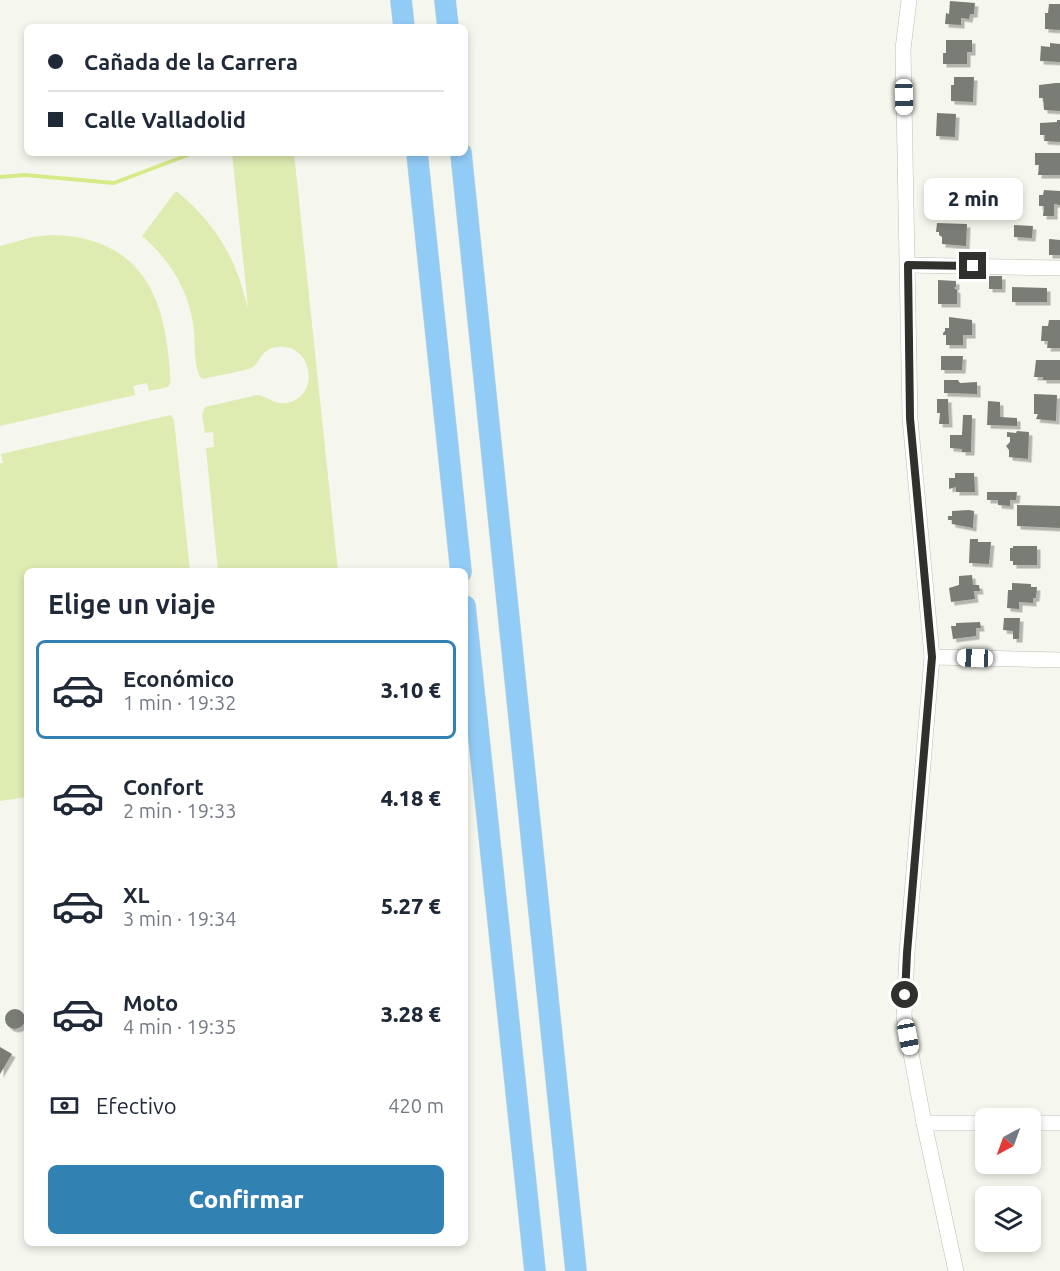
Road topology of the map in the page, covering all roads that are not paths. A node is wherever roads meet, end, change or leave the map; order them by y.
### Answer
1 (401, 0) edge
2 (445, 0) edge
3 (909, 0) edge
4 (404, 24) edge
5 (448, 24) edge
6 (417, 156) edge
7 (461, 156) edge
8 (908, 265) junction
9 (1060, 268) edge
10 (461, 568) edge
11 (468, 634) edge
12 (932, 657) junction
13 (1060, 660) edge
14 (924, 1123) junction
15 (975, 1123) edge
16 (1041, 1123) edge
17 (1060, 1123) edge
18 (535, 1271) edge
19 (576, 1271) edge
20 (956, 1271) edge

1 - 4 highway
2 - 5 highway
3 - 8 street
6 - 10 highway
7 - 19 highway
8 - 9 street
8 - 12 street
11 - 18 highway
12 - 13 street
12 - 14 street
14 - 15 street
14 - 20 street
16 - 17 street

